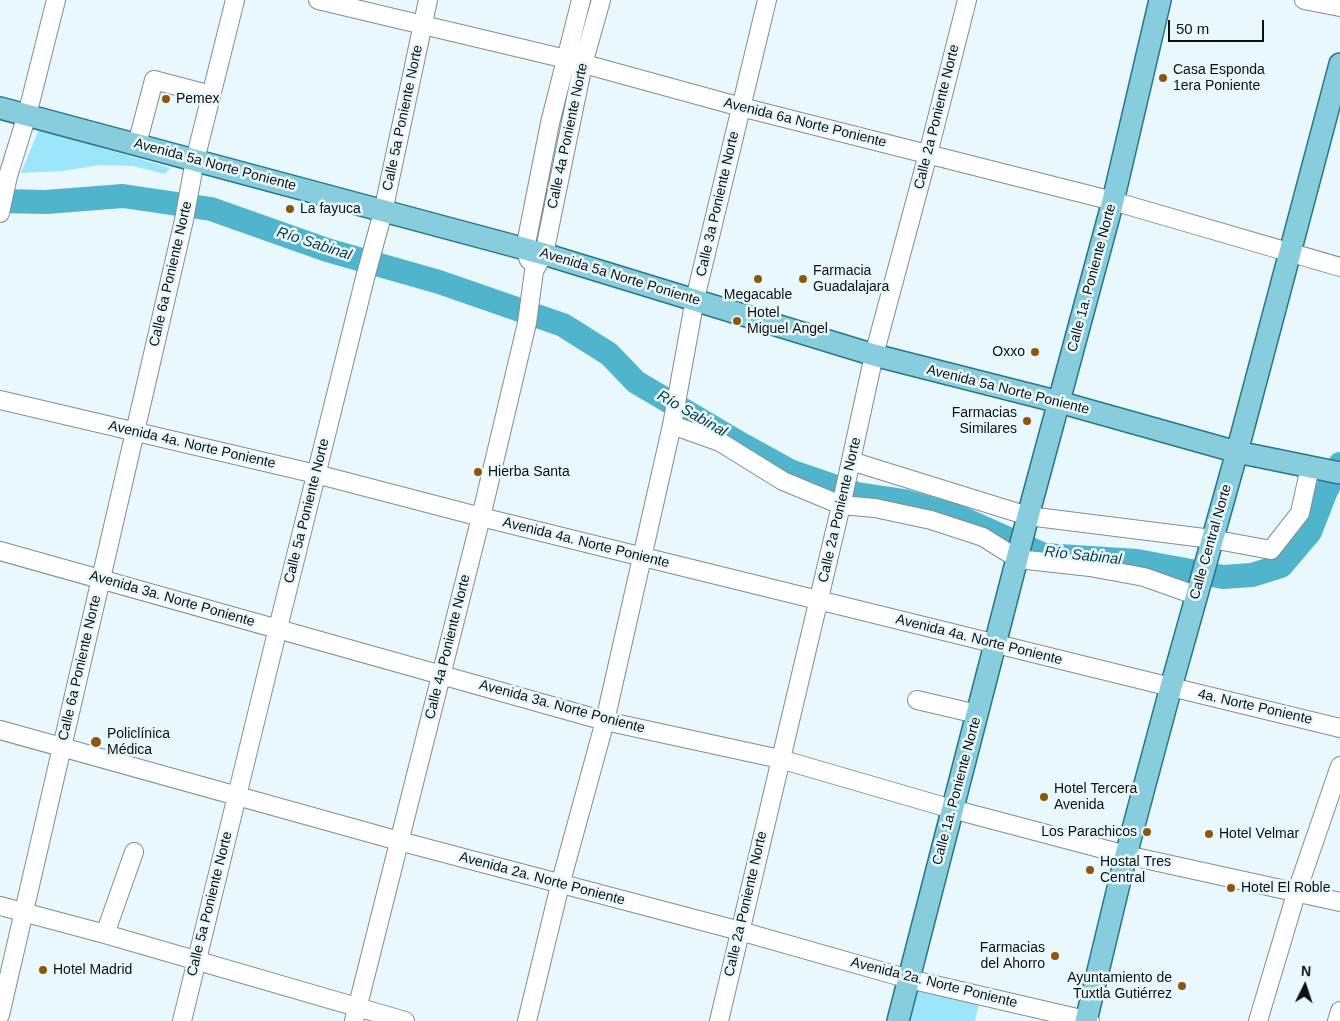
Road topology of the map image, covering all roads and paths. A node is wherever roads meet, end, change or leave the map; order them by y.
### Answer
1 (56, 0) edge
2 (236, 0) edge
3 (318, 0) edge
4 (428, 0) edge
5 (581, 0) edge
6 (601, 0) edge
7 (767, 0) edge
8 (967, 0) edge
9 (1160, 0) edge
10 (1304, 0) edge
11 (1340, 7) edge
12 (422, 25) junction
13 (574, 61) junction
14 (1340, 64) edge
15 (211, 95) junction
16 (741, 107) junction
17 (0, 108) edge
18 (27, 115) junction
19 (137, 144) junction
20 (928, 154) junction
21 (195, 160) junction
22 (1113, 201) junction
23 (0, 211) edge
24 (381, 222) junction
25 (1291, 253) junction
26 (534, 264) junction
27 (1340, 267) edge
28 (695, 299) junction
29 (874, 355) junction
30 (0, 400) edge
31 (1059, 402) junction
32 (673, 421) junction
33 (135, 431) junction
34 (1237, 452) junction
35 (851, 462) junction
36 (1310, 467) junction
37 (1340, 473) edge
38 (316, 474) junction
39 (842, 501) junction
40 (481, 517) junction
41 (1027, 518) junction
42 (1211, 541) junction
43 (0, 551) edge
44 (641, 556) junction
45 (1018, 558) junction
46 (101, 579) junction
47 (1198, 589) junction
48 (819, 600) junction
49 (278, 628) junction
50 (996, 644) junction
51 (442, 676) junction
52 (1171, 687) junction
53 (917, 700) dead end
54 (977, 714) junction
55 (605, 721) junction
56 (1340, 728) edge
57 (0, 730) edge
58 (62, 747) junction
59 (780, 759) junction
60 (1340, 766) edge
61 (237, 796) junction
62 (952, 809) junction
63 (399, 841) junction
64 (134, 852) dead end
65 (1126, 855) junction
66 (560, 885) junction
67 (1296, 894) junction
68 (1340, 902) edge
69 (0, 906) edge
70 (24, 912) junction
71 (740, 931) junction
72 (105, 934) junction
73 (196, 961) junction
74 (909, 979) junction
75 (1340, 1010) edge
76 (355, 1014) edge
77 (0, 1015) edge
78 (182, 1021) edge
79 (405, 1021) edge
80 (527, 1021) edge
81 (719, 1021) edge
82 (898, 1021) edge
83 (1088, 1021) edge
84 (1258, 1021) edge
85 (1337, 1021) edge

1 - 18 street
2 - 15 street, Calle 6a Poniente Norte
3 - 12 street, Avenida 6a Norte Poniente
4 - 12 street, Calle 5a Poniente Norte
5 - 13 street, Calle 4a Poniente Norte
6 - 13 street, Calle 4a Poniente Norte
7 - 16 street, Calle 3a Poniente Norte
8 - 20 street, Calle 2a Poniente Norte
9 - 22 main road, Calle 1a. Poniente Norte
10 - 11 street
12 - 13 street, Avenida 6a Norte Poniente
12 - 24 street, Calle 5a Poniente Norte
13 - 16 street, Avenida 6a Norte Poniente
13 - 26 street, Calle 4a Poniente Norte
14 - 25 main road, Calle Central Norte
15 - 19 street
15 - 21 street, Calle 6a Poniente Norte
16 - 20 street, Avenida 6a Norte Poniente
16 - 28 street, Calle 3a Poniente Norte
17 - 18 main road, Avenida 5a Norte Poniente
18 - 19 main road, Avenida 5a Norte Poniente
18 - 23 street
19 - 21 main road, Avenida 5a Norte Poniente
20 - 22 street, Avenida 6a Norte Poniente
20 - 29 street, Calle 2a Poniente Norte
21 - 24 main road, Avenida 5a Norte Poniente
21 - 33 street, Calle 6a Poniente Norte
22 - 25 street, Avenida 6a Norte Poniente
22 - 31 main road, Calle 1a. Poniente Norte
24 - 26 main road, Avenida 5a Norte Poniente
24 - 38 street, Calle 5a Poniente Norte
25 - 27 street, Avenida 6a Norte Poniente
25 - 34 main road, Calle Central Norte
26 - 28 main road, Avenida 5a Norte Poniente
26 - 40 street, Calle 4a Poniente Norte
28 - 29 main road, Avenida 5a Norte Poniente
28 - 32 street, Calle 3a Poniente Norte
29 - 31 main road, Avenida 5a Norte Poniente
29 - 35 street, Calle 2a Poniente Norte
30 - 33 street, Avenida 4a. Norte Poniente
31 - 34 main road, Avenida 5a Norte Poniente
31 - 41 main road, Calle 1a. Poniente Norte
32 - 39 street
32 - 44 street, Calle 3a Poniente Norte
33 - 38 street, Avenida 4a. Norte Poniente
33 - 46 street, Calle 6a Poniente Norte
34 - 36 main road, Avenida 5a Norte Poniente
34 - 42 main road, Calle Central Norte
35 - 39 street, Calle 2a Poniente Norte
35 - 41 street
36 - 37 main road, Avenida 5a Norte Poniente
36 - 42 street
38 - 40 street, Avenida 4a. Norte Poniente
38 - 49 street, Calle 5a Poniente Norte
39 - 45 street
39 - 48 street, Calle 2a Poniente Norte
40 - 44 street, Avenida 4a. Norte Poniente
40 - 51 street, Calle 4a Poniente Norte
41 - 42 street
41 - 45 main road, Calle 1a. Poniente Norte
42 - 47 main road, Calle Central Norte
43 - 46 street, Avenida 3a. Norte Poniente
44 - 48 street, Avenida 4a. Norte Poniente
44 - 55 street, Calle 3a Poniente Norte
45 - 47 street
45 - 50 main road, Calle 1a. Poniente Norte
46 - 49 street, Avenida 3a. Norte Poniente
46 - 58 street, Calle 6a Poniente Norte
47 - 52 main road, Calle Central Norte
48 - 50 street, Avenida 4a. Norte Poniente
48 - 59 street, Calle 2a Poniente Norte
49 - 51 street, Avenida 3a. Norte Poniente
49 - 61 street, Calle 5a Poniente Norte
50 - 52 street, Avenida 4a. Norte Poniente
50 - 54 main road, Calle 1a. Poniente Norte
51 - 55 street, Avenida 3a. Norte Poniente
51 - 63 street, Calle 4a Poniente Norte
52 - 56 street, 4a. Norte Poniente
52 - 65 main road, Calle Central Norte
53 - 54 street
54 - 62 main road, Calle 1a. Poniente Norte
55 - 59 street, Avenida 3a. Norte Poniente
55 - 66 street, Calle 3a Poniente Norte
57 - 58 street, Avenida 2a. Norte Poniente
58 - 61 street, Avenida 2a. Norte Poniente
58 - 70 street, Calle 6a Poniente Norte
59 - 62 street, Avenida 3a. Norte Poniente
59 - 71 street, Calle 2a Poniente Norte
60 - 67 street
61 - 63 street, Avenida 2a. Norte Poniente
61 - 73 street, Calle 5a Poniente Norte
62 - 65 street, Avenida 3a. Norte Poniente
62 - 74 main road, Calle 1a. Poniente Norte
63 - 66 street, Avenida 2a. Norte Poniente
63 - 76 street, Calle 4a Poniente Norte
64 - 72 street
65 - 67 street, Avenida 3a. Norte Poniente
65 - 83 main road, Calle Central Norte
66 - 71 street, Avenida 2a. Norte Poniente
66 - 80 street, Calle 3a Poniente Norte
67 - 68 street, Avenida 3a. Norte Poniente
67 - 84 street
69 - 70 street
70 - 72 street
70 - 77 street, Calle 6a Poniente Norte
71 - 74 street, Avenida 2a. Norte Poniente
71 - 81 street, Calle 2a Poniente Norte
72 - 73 street
73 - 76 street
73 - 78 street, Calle 5a Poniente Norte
74 - 82 main road, Calle 1a. Poniente Norte
74 - 83 street, Avenida 2a. Norte Poniente
75 - 85 street
76 - 79 street

